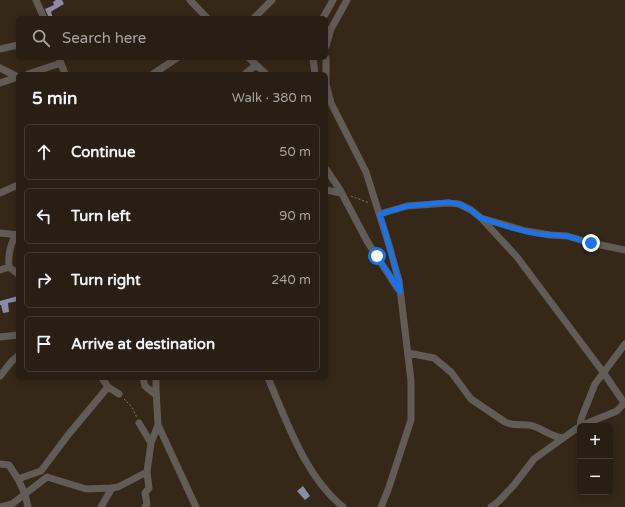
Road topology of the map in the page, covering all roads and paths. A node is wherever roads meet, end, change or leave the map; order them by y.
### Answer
1 (36, 0) edge
2 (190, 0) edge
3 (272, 0) edge
4 (333, 0) edge
5 (347, 0) edge
6 (43, 16) edge
7 (205, 16) edge
8 (256, 16) edge
9 (324, 16) edge
10 (328, 39) edge
11 (16, 45) edge
12 (0, 49) edge
13 (60, 60) edge
14 (174, 60) edge
15 (251, 60) edge
16 (313, 60) edge
17 (326, 60) edge
18 (256, 65) junction
19 (0, 68) edge
20 (33, 72) edge
21 (64, 72) edge
22 (156, 72) edge
23 (247, 72) edge
24 (264, 72) edge
25 (315, 72) edge
26 (324, 72) edge
27 (16, 76) edge
28 (16, 78) edge
29 (0, 83) edge
30 (328, 92) edge
31 (328, 172) edge
32 (16, 186) edge
33 (328, 190) edge
34 (0, 193) edge
35 (342, 194) junction
36 (377, 206) junction
37 (380, 214) junction
38 (481, 218) junction
39 (0, 233) edge
40 (16, 234) edge
41 (16, 236) edge
42 (625, 250) edge
43 (9, 267) junction
44 (0, 270) edge
45 (16, 272) edge
46 (400, 292) junction
47 (16, 335) edge
48 (0, 337) edge
49 (625, 344) edge
50 (408, 353) junction
51 (16, 358) edge
52 (603, 372) junction
53 (0, 376) edge
54 (103, 380) edge
55 (144, 380) edge
56 (156, 380) edge
57 (269, 380) edge
58 (108, 387) junction
59 (119, 394) joint
60 (156, 396) junction
61 (625, 403) edge
62 (139, 423) joint
63 (580, 423) edge
64 (587, 423) edge
65 (158, 425) junction
66 (577, 428) edge
67 (563, 438) junction
68 (151, 443) junction
69 (0, 464) edge
70 (147, 472) junction
71 (18, 479) junction
72 (112, 488) junction
73 (187, 491) junction
74 (25, 494) junction
75 (0, 506) edge
76 (28, 507) edge
77 (101, 507) edge
78 (145, 507) edge
79 (189, 507) edge
80 (196, 507) edge
81 (343, 507) edge
82 (381, 507) edge
83 (491, 507) edge

1 - 6 street
2 - 7 street
3 - 8 street
4 - 9 street
5 - 10 street
11 - 12 street
13 - 20 street
13 - 21 street
14 - 22 street
15 - 18 street
16 - 25 street
17 - 26 street
18 - 23 street
18 - 24 street
19 - 27 street
28 - 29 street
30 - 36 street
31 - 35 street
32 - 34 street
33 - 35 street
35 - 36 path
35 - 46 street
36 - 37 street
37 - 38 street
37 - 46 street
38 - 42 street
38 - 52 street
39 - 40 street
41 - 43 street
43 - 44 street
43 - 45 street
46 - 50 street
47 - 48 street
49 - 52 street
50 - 67 street
50 - 82 street
51 - 53 street
52 - 61 street
52 - 63 street
54 - 58 street
55 - 60 street
56 - 60 street
57 - 81 street
58 - 59 street
58 - 71 street
59 - 62 path
60 - 65 street
61 - 64 street
62 - 68 street
65 - 68 street
65 - 73 street
66 - 67 street
67 - 83 street
68 - 70 street
69 - 71 street
70 - 72 street
70 - 78 street
71 - 74 street
72 - 74 street
72 - 77 street
73 - 79 street
73 - 80 street
74 - 75 street
74 - 76 street

